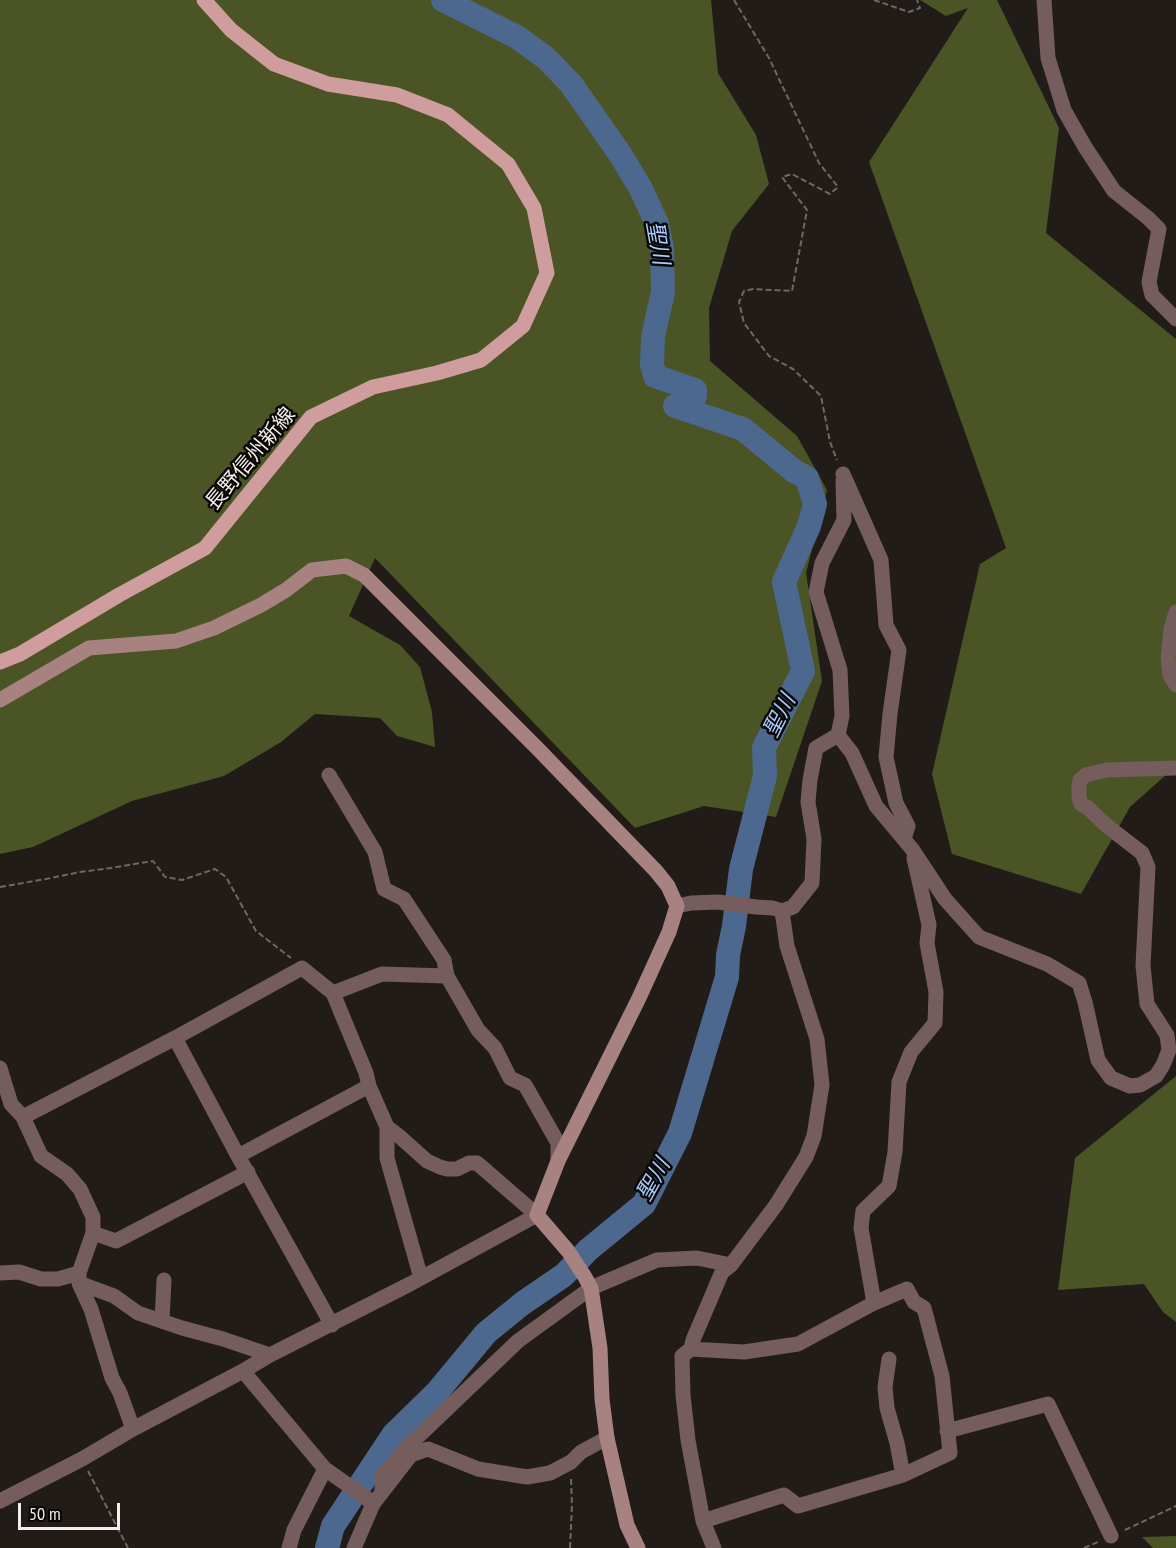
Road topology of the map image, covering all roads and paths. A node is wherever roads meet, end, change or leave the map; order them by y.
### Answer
1 (204, 0) edge
2 (734, 0) edge
3 (874, 0) edge
4 (918, 0) edge
5 (1044, 0) edge
6 (1176, 319) edge
7 (843, 474) junction
8 (1176, 612) edge
9 (0, 662) edge
10 (1176, 685) edge
11 (0, 700) edge
12 (838, 735) junction
13 (1176, 768) edge
14 (330, 775) dead end
15 (908, 844) junction
16 (0, 886) edge
17 (677, 906) junction
18 (782, 911) junction
19 (302, 968) junction
20 (447, 976) junction
21 (333, 993) junction
22 (175, 1038) junction
23 (0, 1068) edge
24 (369, 1086) junction
25 (22, 1117) junction
26 (387, 1127) junction
27 (238, 1156) junction
28 (558, 1161) junction
29 (248, 1172) junction
30 (537, 1215) junction
31 (93, 1233) junction
32 (731, 1265) junction
33 (0, 1273) edge
34 (79, 1278) junction
35 (421, 1278) junction
36 (164, 1280) dead end
37 (588, 1283) junction
38 (874, 1303) junction
39 (162, 1321) junction
40 (332, 1325) junction
41 (691, 1349) junction
42 (270, 1355) junction
43 (889, 1359) dead end
44 (243, 1371) junction
45 (133, 1429) junction
46 (947, 1431) junction
47 (607, 1438) junction
48 (82, 1459) junction
49 (571, 1462) junction
50 (331, 1473) junction
51 (903, 1475) junction
52 (374, 1497) junction
53 (0, 1501) edge
54 (1176, 1506) edge
55 (704, 1521) junction
56 (1112, 1536) joint
57 (128, 1548) edge
58 (289, 1548) edge
59 (354, 1548) edge
60 (570, 1548) edge
61 (638, 1548) edge
62 (714, 1548) edge

1 - 9 main road, 長野信州新線
2 - 7 path
3 - 4 path
5 - 6 street
7 - 12 street
7 - 15 street
8 - 10 street
11 - 17 street
12 - 15 street
12 - 18 street
13 - 15 street
14 - 20 street
15 - 38 street
16 - 19 path
17 - 18 street
17 - 28 street
18 - 32 street
19 - 21 street
19 - 22 street
20 - 21 street
20 - 28 street
21 - 24 street
22 - 25 street
22 - 27 street
23 - 25 street
24 - 26 street
24 - 27 street
25 - 31 street
26 - 30 street
26 - 35 street
27 - 29 street
28 - 30 street
29 - 31 street
29 - 40 street
30 - 35 street
30 - 37 street
31 - 34 street
32 - 37 street
32 - 41 street
33 - 34 street
34 - 39 street
34 - 45 street
35 - 40 street
36 - 39 street
37 - 47 street
37 - 52 street
38 - 41 street
38 - 46 street
39 - 42 street
40 - 42 street
41 - 55 street
42 - 44 street
43 - 51 street
44 - 45 street
44 - 50 street
45 - 48 street
46 - 51 street
46 - 56 street
47 - 49 street
47 - 61 street
48 - 53 street
48 - 57 path
49 - 52 street
49 - 60 path
50 - 52 street
50 - 58 street
51 - 55 street
52 - 59 street
54 - 56 path
55 - 62 street

